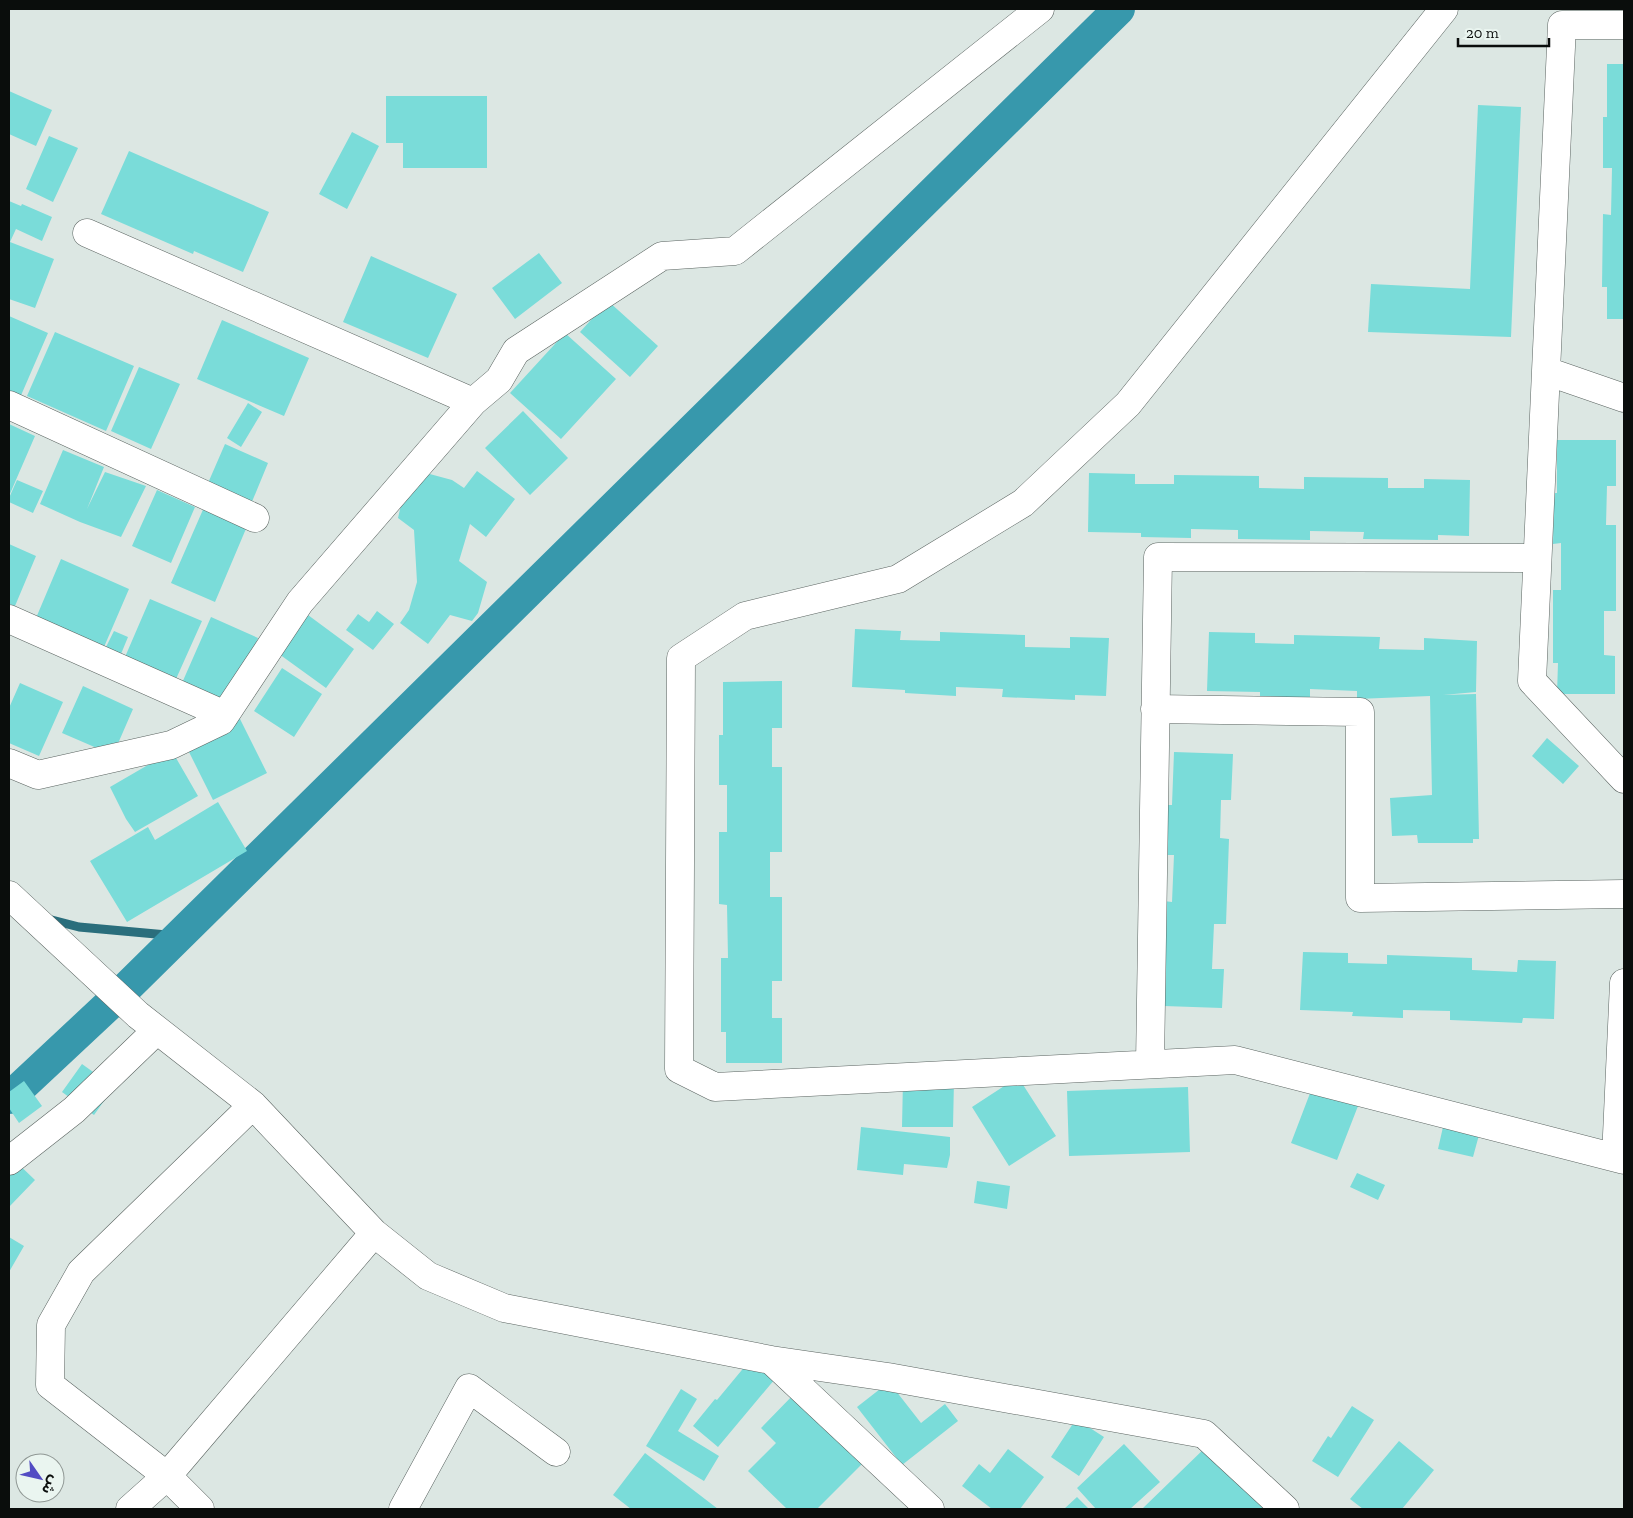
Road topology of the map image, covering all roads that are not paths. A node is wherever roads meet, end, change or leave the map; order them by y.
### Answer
1 (1040, 9) edge
2 (1444, 9) edge
3 (1556, 17) edge
4 (1624, 25) edge
5 (87, 233) dead end
6 (1546, 371) junction
7 (1624, 398) edge
8 (473, 402) junction
9 (9, 405) edge
10 (255, 518) dead end
11 (1537, 558) junction
12 (9, 619) edge
13 (1155, 709) junction
14 (225, 715) junction
15 (9, 763) edge
16 (1624, 779) edge
17 (1624, 894) edge
18 (9, 895) edge
19 (1624, 983) edge
20 (147, 1022) junction
21 (1150, 1064) junction
22 (253, 1105) junction
23 (1620, 1158) edge
24 (9, 1161) edge
25 (374, 1233) junction
26 (771, 1360) junction
27 (556, 1452) dead end
28 (168, 1476) junction
29 (925, 1508) edge
30 (130, 1509) edge
31 (200, 1509) edge
32 (404, 1509) edge
33 (1284, 1509) edge

1 - 8 street
2 - 21 street
3 - 4 street
3 - 6 street
5 - 8 street
6 - 7 street
6 - 11 street
8 - 14 street
9 - 10 street
11 - 13 street
11 - 16 street
12 - 14 street
13 - 17 street
13 - 21 street
14 - 15 street
18 - 20 street
19 - 23 street
20 - 22 street
20 - 24 street
21 - 23 street
22 - 25 street
22 - 28 street
25 - 26 street
25 - 28 street
26 - 29 street
26 - 33 street
27 - 32 street
28 - 30 street
28 - 31 street

